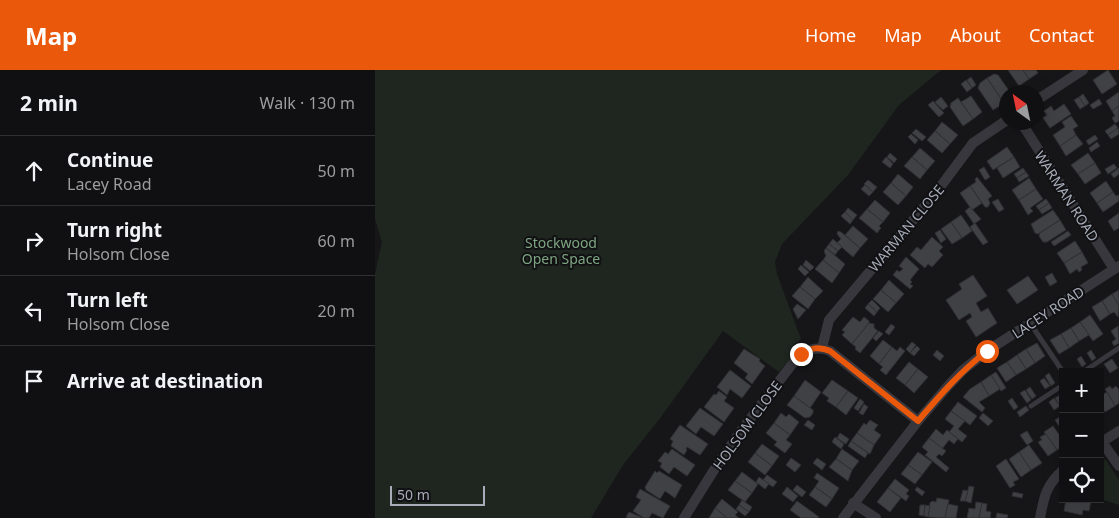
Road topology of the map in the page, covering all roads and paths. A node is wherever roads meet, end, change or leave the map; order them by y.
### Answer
1 (1083, 70) edge
2 (1044, 95) edge
3 (999, 125) edge
4 (1026, 130) edge
5 (1117, 268) edge
6 (1030, 323) junction
7 (822, 348) junction
8 (1119, 348) edge
9 (1060, 368) edge
10 (1089, 368) edge
11 (1059, 388) edge
12 (1031, 406) dead end
13 (918, 421) junction
14 (1119, 431) edge
15 (1104, 441) edge
16 (1104, 447) edge
17 (1119, 466) edge
18 (1059, 474) edge
19 (853, 503) junction
20 (684, 518) edge
21 (843, 518) edge
22 (876, 518) edge
23 (1040, 518) edge

1 - 2 street
3 - 7 street, WARMAN CLOSE
4 - 5 street, WARMAN ROAD
5 - 6 street, LACEY ROAD
6 - 9 lane
6 - 13 street, LACEY ROAD
7 - 13 street
7 - 20 street, HOLSOM CLOSE
8 - 10 lane
11 - 12 lane
13 - 19 street, LACEY ROAD
14 - 15 street
16 - 17 street
18 - 23 street
19 - 21 street, LACEY ROAD
19 - 22 street

